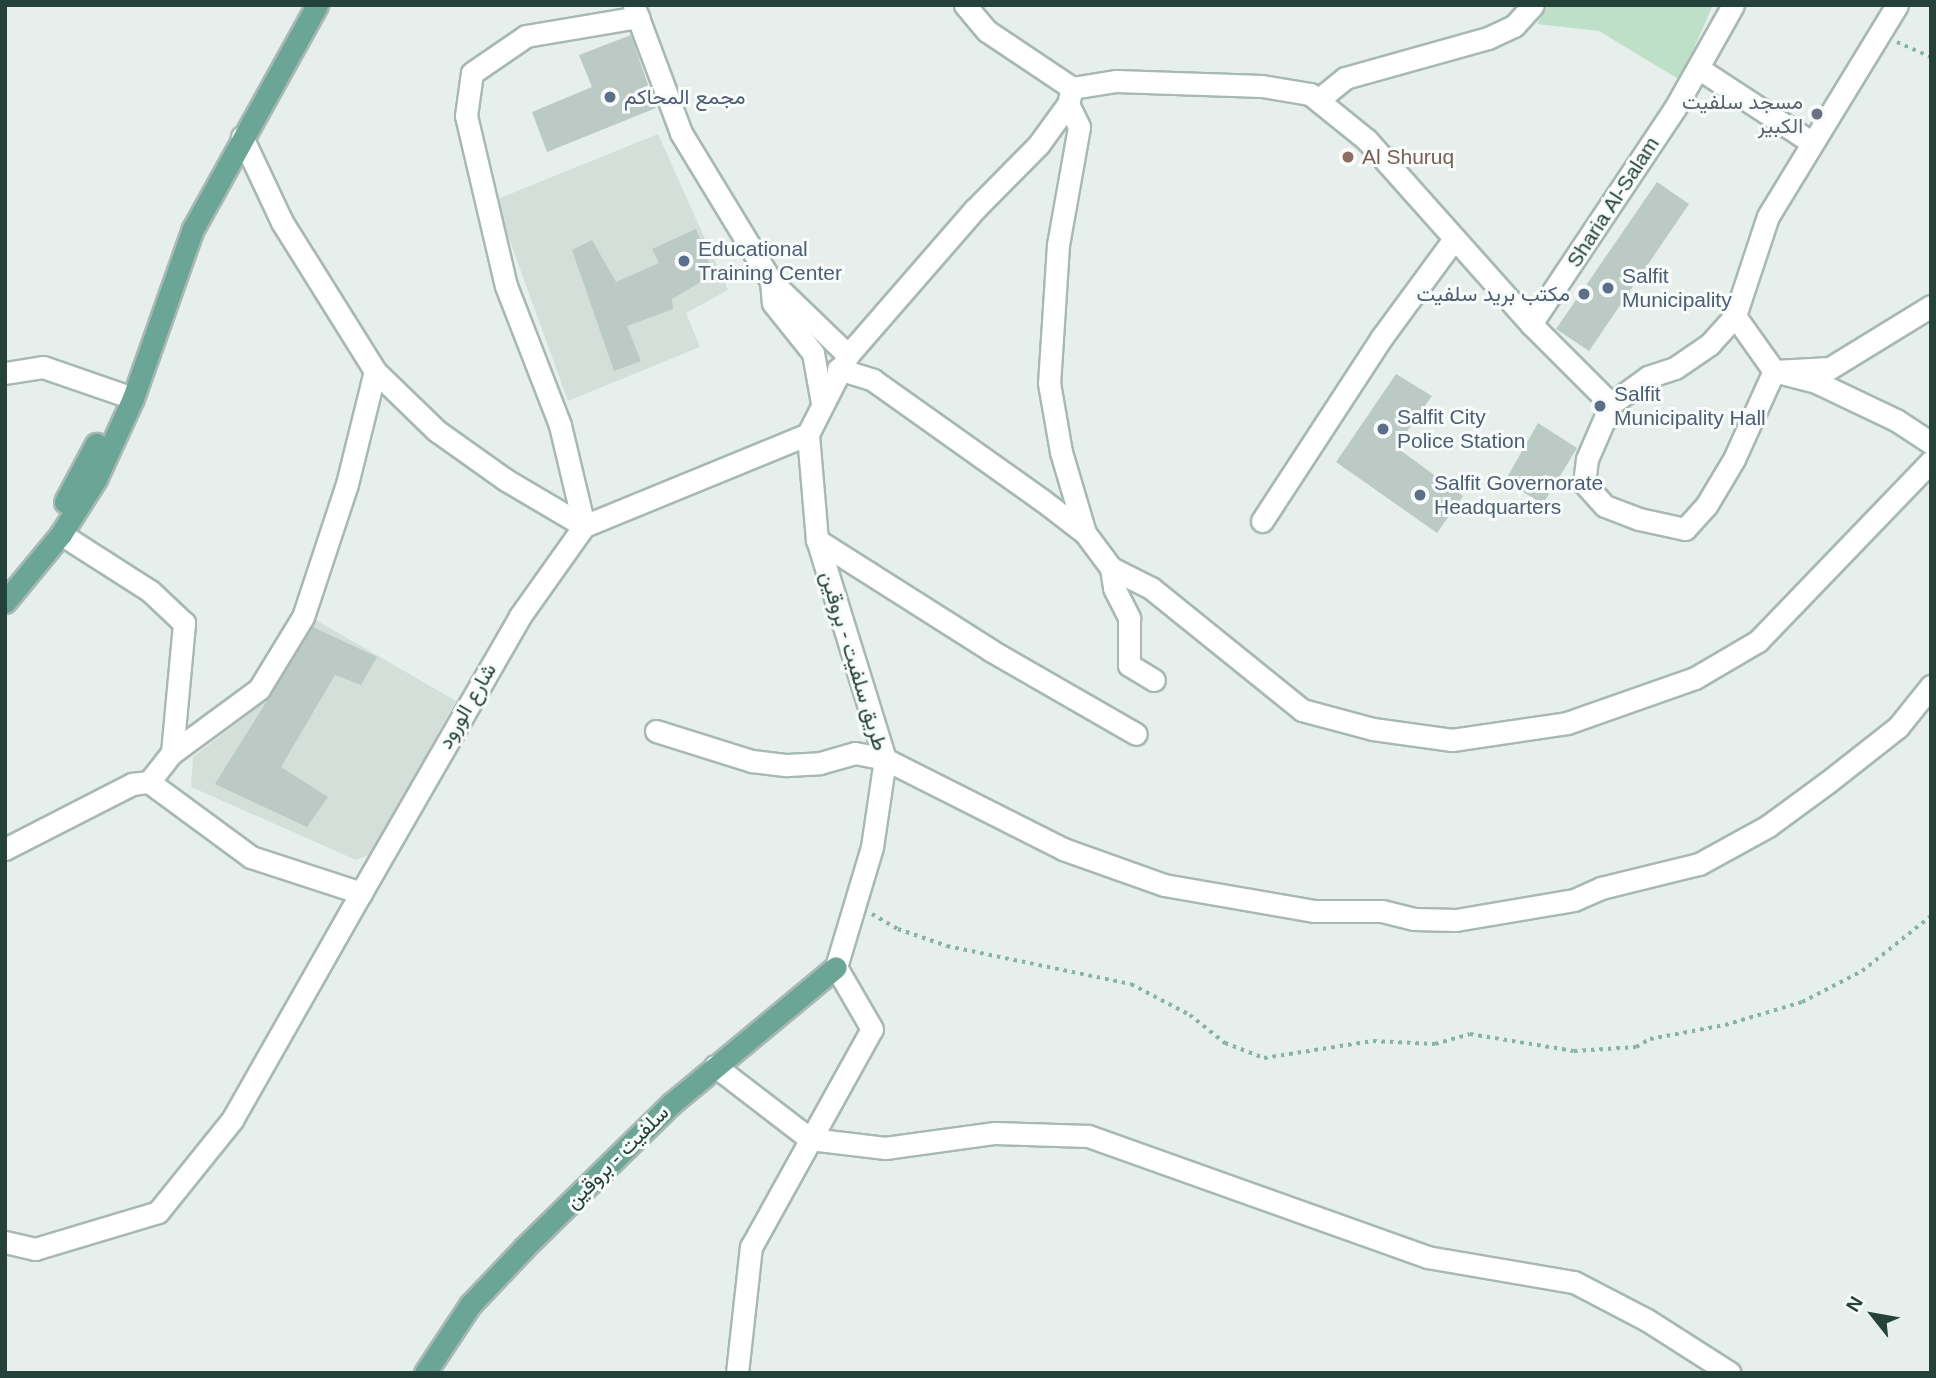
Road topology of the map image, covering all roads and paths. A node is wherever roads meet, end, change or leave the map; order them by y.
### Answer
1 (300, 5) edge
2 (317, 5) edge
3 (965, 5) edge
4 (1533, 5) edge
5 (1733, 5) edge
6 (1897, 5) edge
7 (636, 11) edge
8 (1876, 32) junction
9 (1931, 57) edge
10 (1698, 68) junction
11 (1070, 96) junction
12 (1318, 100) junction
13 (242, 137) junction
14 (1811, 142) junction
15 (1454, 239) junction
16 (771, 281) junction
17 (1931, 306) edge
18 (1735, 316) junction
19 (1531, 324) junction
20 (843, 362) junction
21 (375, 371) junction
22 (1774, 371) junction
23 (5, 373) edge
24 (121, 394) junction
25 (822, 402) junction
26 (1611, 404) junction
27 (808, 434) junction
28 (1931, 443) edge
29 (1931, 461) edge
30 (1262, 521) dead end
31 (584, 526) junction
32 (1085, 533) junction
33 (61, 534) junction
34 (817, 540) junction
35 (1111, 568) junction
36 (5, 581) edge
37 (5, 602) edge
38 (1154, 680) dead end
39 (1931, 686) edge
40 (656, 731) dead end
41 (1136, 734) dead end
42 (172, 753) junction
43 (885, 759) junction
44 (149, 782) junction
45 (5, 849) edge
46 (361, 893) junction
47 (855, 907) junction
48 (1931, 916) edge
49 (836, 967) junction
50 (715, 1066) junction
51 (810, 1139) junction
52 (5, 1242) edge
53 (425, 1373) edge
54 (737, 1373) edge
55 (1730, 1373) edge

1 - 24 main road
2 - 13 main road
3 - 11 street
4 - 12 street
5 - 10 street, Sharia Al-Salam
6 - 8 street
7 - 16 street
7 - 31 street
8 - 9 path
8 - 14 street
10 - 14 street
10 - 19 street, Sharia Al-Salam
11 - 12 street
11 - 20 street
11 - 32 street
12 - 15 street
13 - 21 street
13 - 33 main road
14 - 18 street
15 - 19 street
15 - 30 street
16 - 20 street
16 - 25 street
17 - 22 street
18 - 22 street
18 - 26 street
19 - 26 street
20 - 25 street
20 - 32 street
21 - 31 street
21 - 42 street
22 - 26 street
22 - 28 street
23 - 24 street
24 - 36 main road
25 - 27 street
27 - 31 street
27 - 34 street, طريق سلفيت - بروقين
29 - 35 street
31 - 46 street, شارع الورود
32 - 35 street
33 - 37 main road
33 - 42 street
34 - 41 street
34 - 43 street, طريق سلفيت - بروقين
35 - 38 street
39 - 43 street
40 - 43 street
42 - 44 street
43 - 47 street, طريق سلفيت - بروقين
44 - 45 street
44 - 46 street
46 - 52 street, شارع الورود
47 - 48 path
47 - 49 street, طريق سلفيت - بروقين
49 - 50 main road, سلفيت - بروقين
49 - 51 street
50 - 51 street
50 - 53 main road, سلفيت - بروقين
51 - 54 street
51 - 55 street

